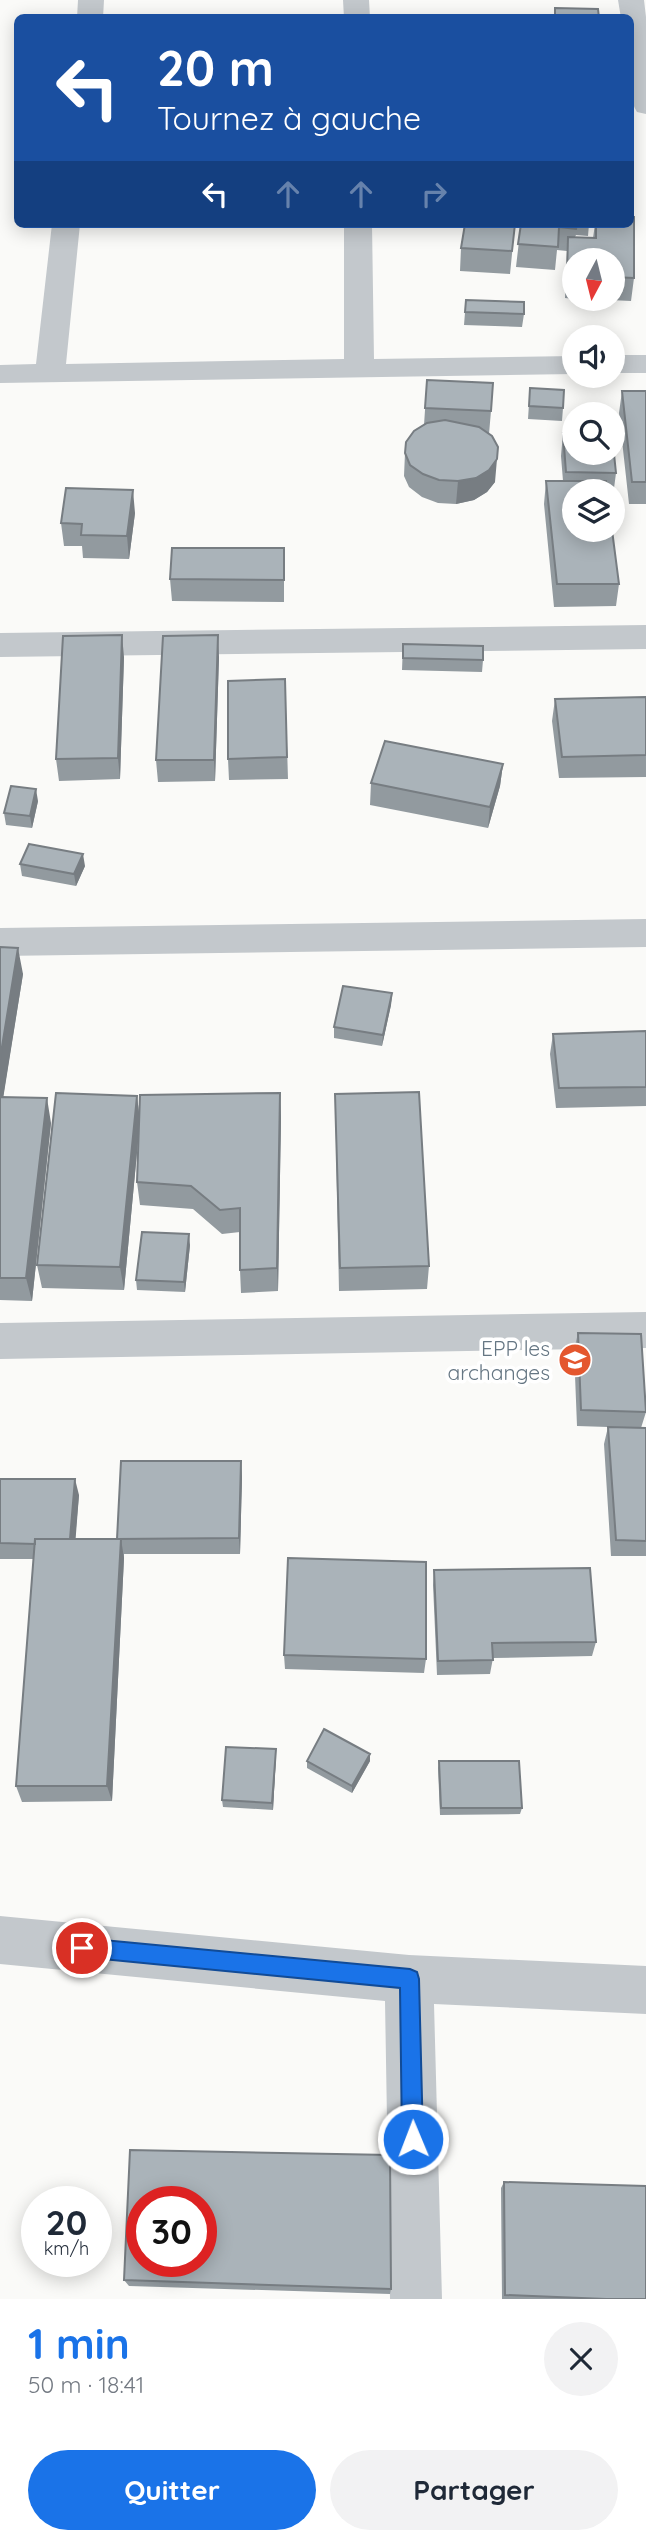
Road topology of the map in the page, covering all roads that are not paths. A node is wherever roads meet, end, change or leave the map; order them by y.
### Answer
1 (634, 21) edge
2 (646, 106) edge
3 (66, 228) edge
4 (358, 228) edge
5 (625, 364) edge
6 (646, 364) edge
7 (562, 365) edge
8 (359, 368) junction
9 (50, 373) junction
10 (0, 374) edge
11 (646, 637) edge
12 (0, 645) edge
13 (646, 933) edge
14 (0, 942) edge
15 (646, 1330) edge
16 (0, 1341) edge
17 (0, 1940) edge
18 (410, 1979) junction
19 (646, 1990) edge
20 (416, 2299) edge

1 - 2 street
3 - 9 street
4 - 8 street
5 - 6 street
7 - 8 street
8 - 9 street
9 - 10 street
11 - 12 street
13 - 14 street
15 - 16 street
17 - 18 street
18 - 19 street
18 - 20 street

